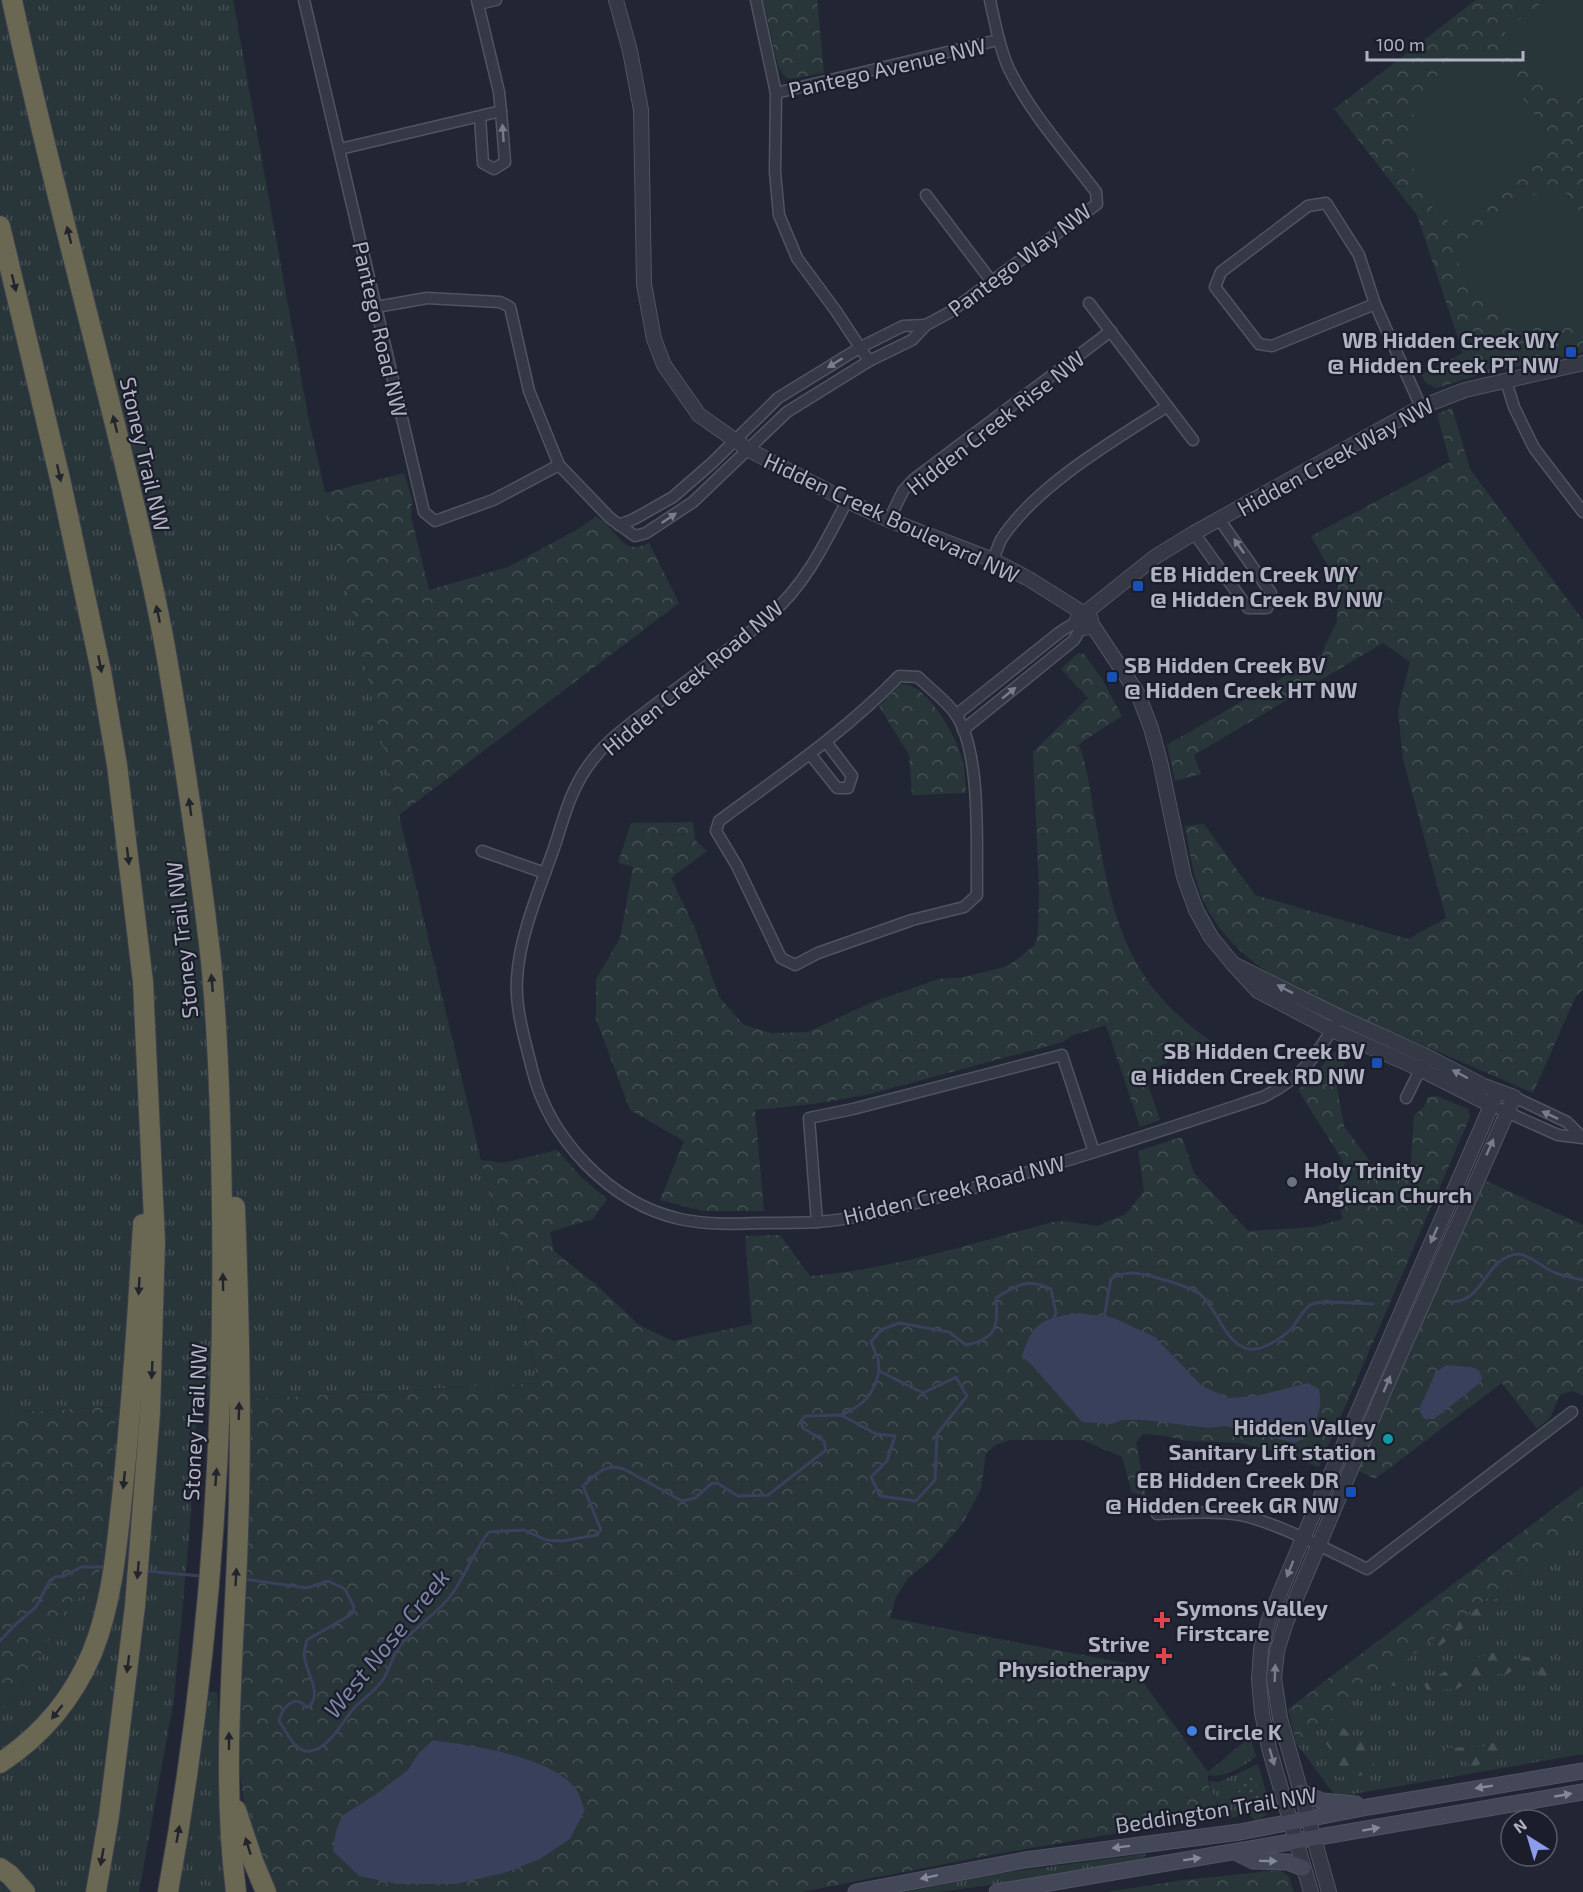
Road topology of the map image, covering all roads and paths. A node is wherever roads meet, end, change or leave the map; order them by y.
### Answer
1 (12, 0) edge
2 (304, 0) edge
3 (496, 0) edge
4 (616, 0) edge
5 (756, 0) edge
6 (990, 0) edge
7 (478, 2) edge
8 (998, 40) junction
9 (776, 93) junction
10 (501, 111) junction
11 (480, 117) junction
12 (340, 149) junction
13 (926, 195) dead end
14 (0, 226) edge
15 (992, 282) junction
16 (1089, 303) dead end
17 (1375, 304) junction
18 (376, 307) junction
19 (926, 326) junction
20 (1111, 331) junction
21 (861, 347) junction
22 (869, 361) junction
23 (1583, 363) edge
24 (1506, 381) junction
25 (1421, 406) junction
26 (1166, 407) junction
27 (1193, 440) dead end
28 (735, 441) junction
29 (749, 450) junction
30 (559, 465) junction
31 (848, 501) junction
32 (1583, 512) edge
33 (1220, 519) junction
34 (889, 520) junction
35 (619, 525) junction
36 (1194, 533) junction
37 (993, 560) junction
38 (1084, 621) junction
39 (956, 715) junction
40 (963, 730) junction
41 (826, 742) junction
42 (810, 754) junction
43 (482, 851) dead end
44 (545, 873) junction
45 (1233, 964) junction
46 (144, 997) junction
47 (214, 1008) junction
48 (1340, 1017) junction
49 (1332, 1030) junction
50 (1426, 1056) junction
51 (1420, 1069) junction
52 (1497, 1092) junction
53 (1514, 1097) junction
54 (1406, 1098) dead end
55 (1491, 1105) junction
56 (1506, 1112) junction
57 (1094, 1152) junction
58 (817, 1222) junction
59 (1572, 1412) dead end
60 (1351, 1427) junction
61 (1368, 1433) junction
62 (1157, 1514) dead end
63 (1303, 1538) junction
64 (1318, 1545) junction
65 (1261, 1649) junction
66 (1277, 1651) junction
67 (0, 1763) edge
68 (1583, 1771) edge
69 (1301, 1791) junction
70 (1583, 1792) edge
71 (231, 1800) junction
72 (1368, 1807) junction
73 (1308, 1819) junction
74 (1291, 1822) junction
75 (1314, 1838) junction
76 (1296, 1841) junction
77 (1234, 1852) junction
78 (0, 1868) edge
79 (1303, 1868) junction
80 (25, 1892) edge
81 (96, 1892) edge
82 (168, 1892) edge
83 (236, 1892) edge
84 (266, 1892) edge
85 (856, 1892) edge
86 (997, 1892) edge
87 (1311, 1892) edge
88 (1329, 1892) edge

47 -> 1 highway, Stoney Trail NW
2 - 12 street, Pantego Road NW
3 - 7 street
4 - 28 street, Hidden Creek Boulevard NW
5 - 9 street
6 - 8 street, Pantego Way NW
7 - 10 street
8 - 9 street, Pantego Avenue NW
8 - 15 street, Pantego Way NW
9 - 21 street
10 - 11 street
11 -> 10 street
11 - 12 street
12 - 18 street, Pantego Road NW
13 - 15 street
14 -> 46 highway, Stoney Trail NW
15 - 19 street, Pantego Way NW
16 - 20 street
17 - 17 street
17 - 25 street
18 - 30 street
18 - 30 street, Pantego Road NW
19 - 21 street, Pantego Way NW
19 - 22 street, Pantego Way NW
20 - 26 street
20 - 34 street, Hidden Creek Rise NW
21 - 22 street
21 -> 28 street, Pantego Way NW
22 - 29 street, Pantego Way NW
23 - 24 street, Hidden Creek Way NW
24 - 25 street, Hidden Creek Way NW
24 - 32 street
25 - 33 street, Hidden Creek Way NW
26 - 27 street
26 - 37 street
28 - 29 street, Hidden Creek Boulevard NW
28 - 35 street, Pantego Way NW
29 - 31 street, Hidden Creek Boulevard NW
35 -> 29 street, Pantego Way NW
30 - 35 street
31 - 34 street, Hidden Creek Boulevard NW
31 - 44 street, Hidden Creek Road NW
33 - 36 street, Hidden Creek Way NW
36 -> 33 street
34 - 37 street, Hidden Creek Boulevard NW
36 - 38 street, Hidden Creek Way NW
37 - 38 street, Hidden Creek Boulevard NW
38 - 39 street, Hidden Creek Way NW
40 -> 38 street, Hidden Creek Way NW
38 - 45 street
39 - 40 street
39 - 41 street
40 - 42 street
41 - 42 street
41 - 42 street
43 - 44 street
44 - 58 street, Hidden Creek Road NW
48 -> 45 street
45 - 49 street
46 -> 67 highway
46 -> 81 highway, Stoney Trail NW
71 -> 47 highway
82 -> 47 highway, Stoney Trail NW
48 - 49 street, Hidden Creek Road NW
48 - 50 street
49 - 51 street
49 - 57 street, Hidden Creek Road NW
50 - 51 street
52 -> 50 street
51 - 54 street
51 - 55 street
52 - 53 street
52 - 55 street
53 - 56 street
56 -> 53 street
55 - 56 street
55 -> 60 street
61 -> 56 street
57 - 58 street, Hidden Creek Road NW
57 - 58 street
59 - 64 street
60 - 61 street
60 - 63 street
61 - 64 street
62 - 63 street
63 - 64 street
63 -> 65 street
64 - 66 street
65 - 66 street
65 -> 74 street
69 -> 66 street
68 -> 72 main road, Beddington Trail NW
69 - 72 main road
69 - 73 street
75 -> 70 main road, Beddington Trail NW
71 - 83 highway
84 -> 71 highway
72 - 73 main road, Beddington Trail NW
73 - 74 main road, Beddington Trail NW
73 - 75 street
74 - 76 street
74 -> 85 main road, Beddington Trail NW
75 - 76 main road, Beddington Trail NW
75 - 88 street
76 - 77 main road, Beddington Trail NW
76 - 79 street
77 -> 79 main road
86 -> 77 main road, Beddington Trail NW
78 - 80 highway
79 - 87 street

